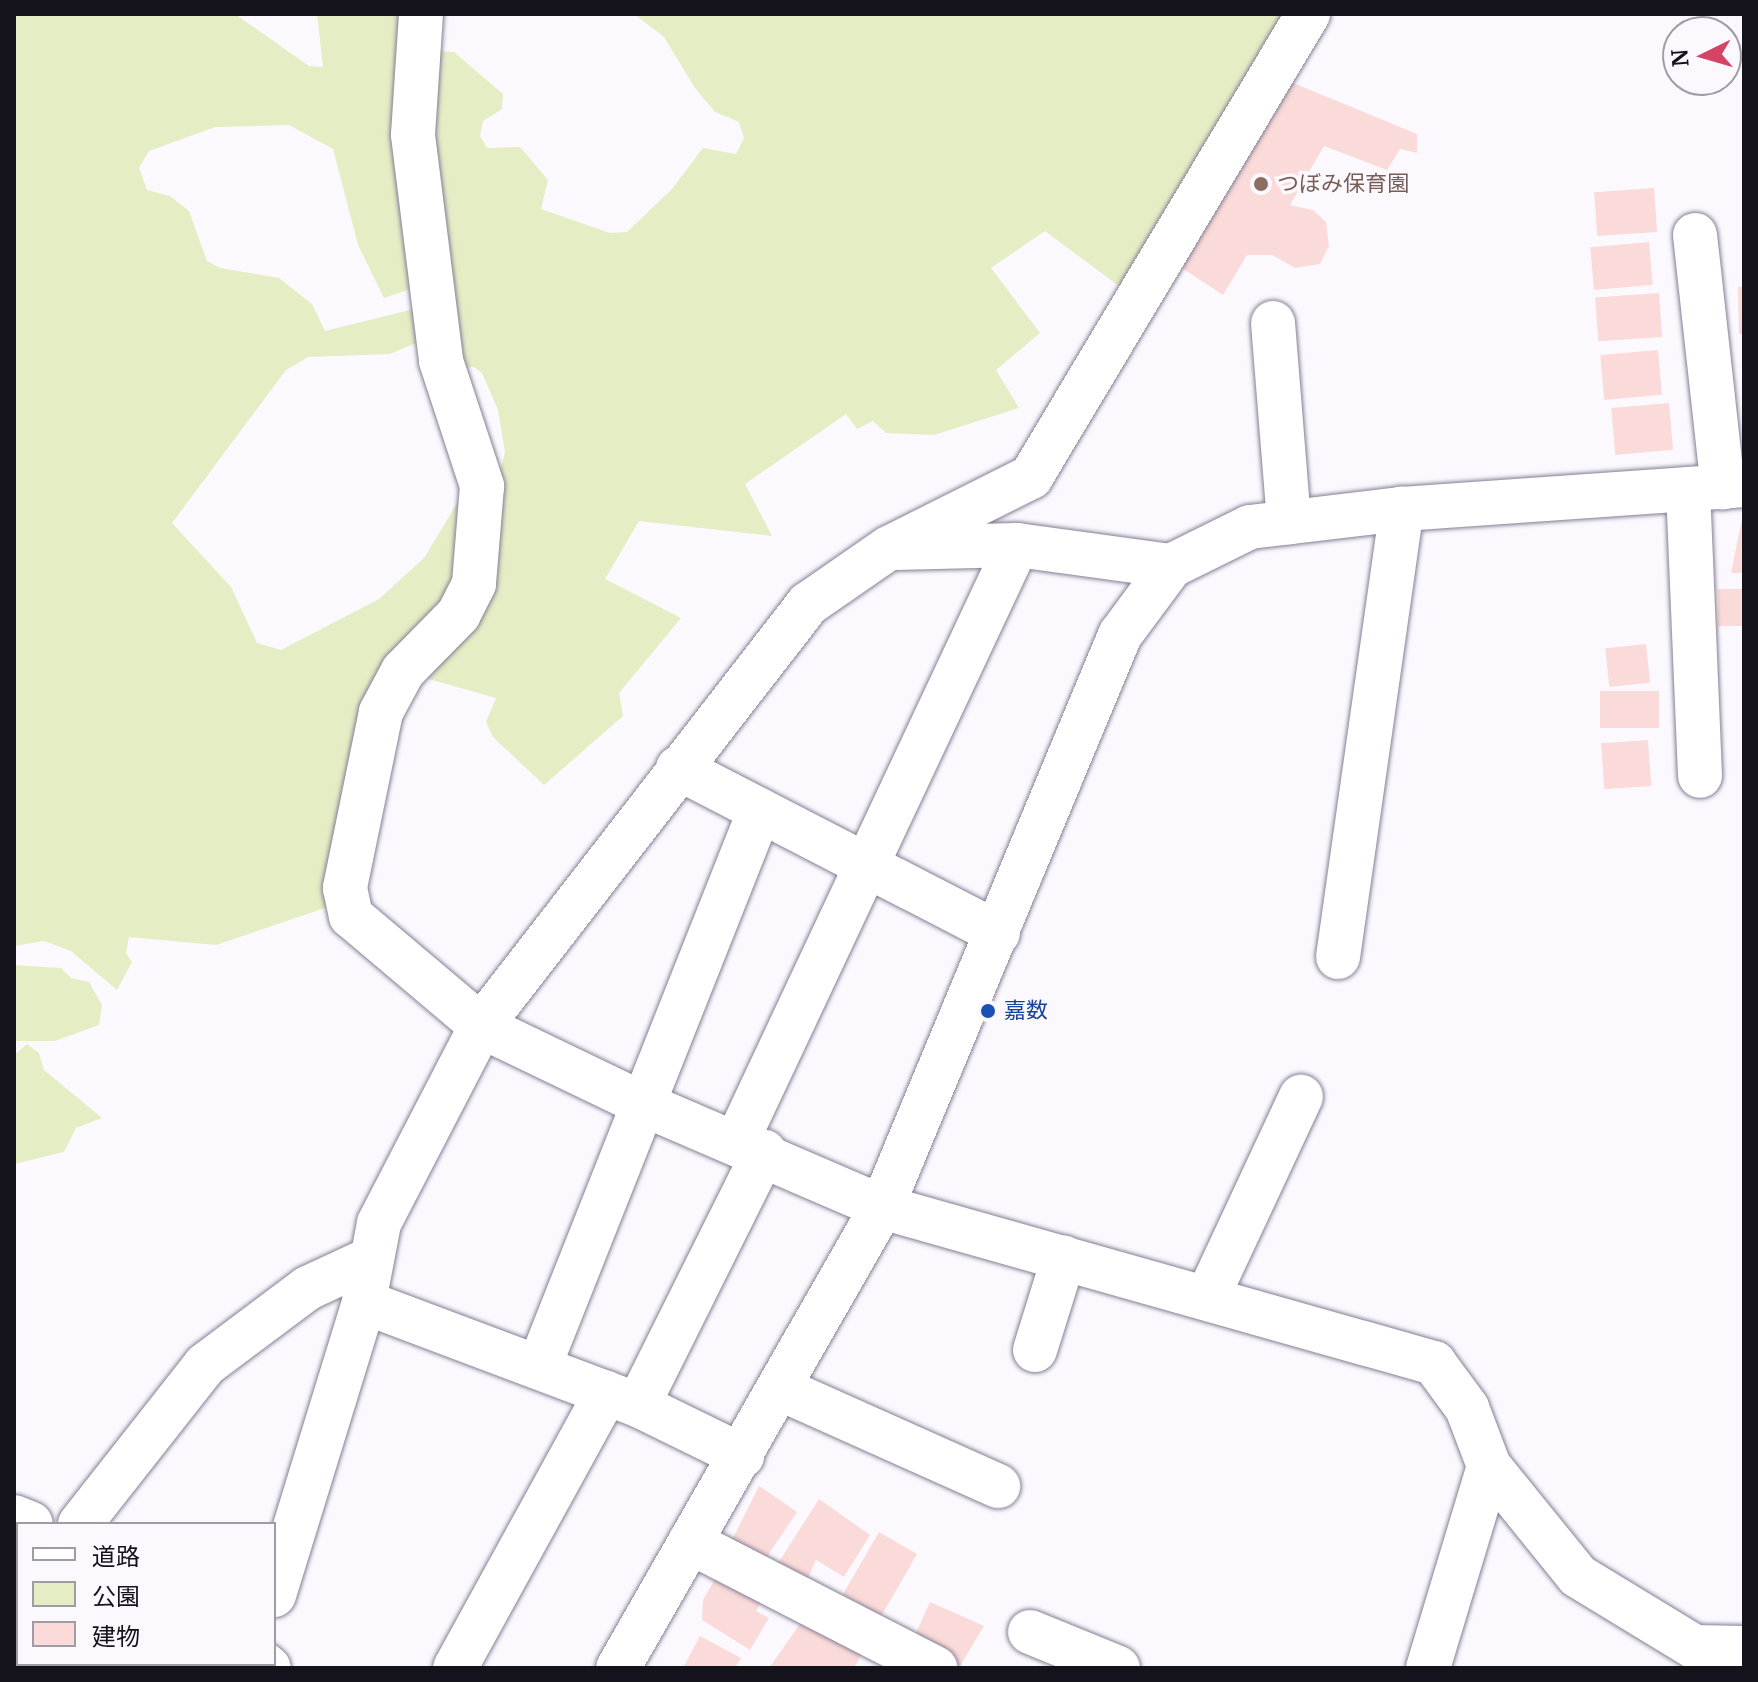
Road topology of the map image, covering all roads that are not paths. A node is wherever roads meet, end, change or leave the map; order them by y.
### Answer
1 (421, 14) edge
2 (1308, 14) edge
3 (1695, 235) dead end
4 (1273, 323) dead end
5 (1718, 487) edge
6 (1402, 509) junction
7 (1289, 522) junction
8 (1017, 545) junction
9 (889, 548) junction
10 (1171, 566) junction
11 (678, 768) junction
12 (1700, 776) dead end
13 (760, 810) junction
14 (866, 863) junction
15 (998, 933) junction
16 (1338, 957) dead end
17 (481, 1026) junction
18 (1301, 1097) dead end
19 (645, 1105) junction
20 (750, 1146) junction
21 (882, 1207) junction
22 (1064, 1257) junction
23 (366, 1281) junction
24 (1208, 1296) junction
25 (1035, 1350) dead end
26 (539, 1367) junction
27 (781, 1389) junction
28 (622, 1399) junction
29 (742, 1456) junction
30 (1489, 1466) junction
31 (998, 1486) dead end
32 (82, 1522) edge
33 (690, 1542) junction
34 (276, 1588) edge
35 (1030, 1632) dead end
36 (1744, 1648) edge
37 (455, 1668) edge
38 (618, 1668) edge
39 (935, 1668) edge
40 (1118, 1668) edge
41 (1428, 1668) edge

1 - 17 street
2 - 9 street
3 - 5 street
4 - 7 street
5 - 6 street
5 - 12 street
6 - 7 street
6 - 16 street
7 - 10 street
8 - 9 street
8 - 10 street
8 - 14 street
9 - 11 street
10 - 15 street
11 - 13 street
11 - 17 street
13 - 14 street
13 - 19 street
14 - 15 street
14 - 20 street
15 - 21 street
17 - 19 street
17 - 23 street
18 - 24 street
19 - 20 street
19 - 26 street
20 - 21 street
20 - 28 street
21 - 22 street
21 - 27 street
22 - 24 street
22 - 25 street
23 - 26 street
23 - 32 street
23 - 34 street
24 - 30 street
26 - 28 street
27 - 29 street
27 - 31 street
28 - 29 street
28 - 37 street
29 - 33 street
30 - 36 street
30 - 41 street
33 - 38 street
33 - 39 street
35 - 40 street

